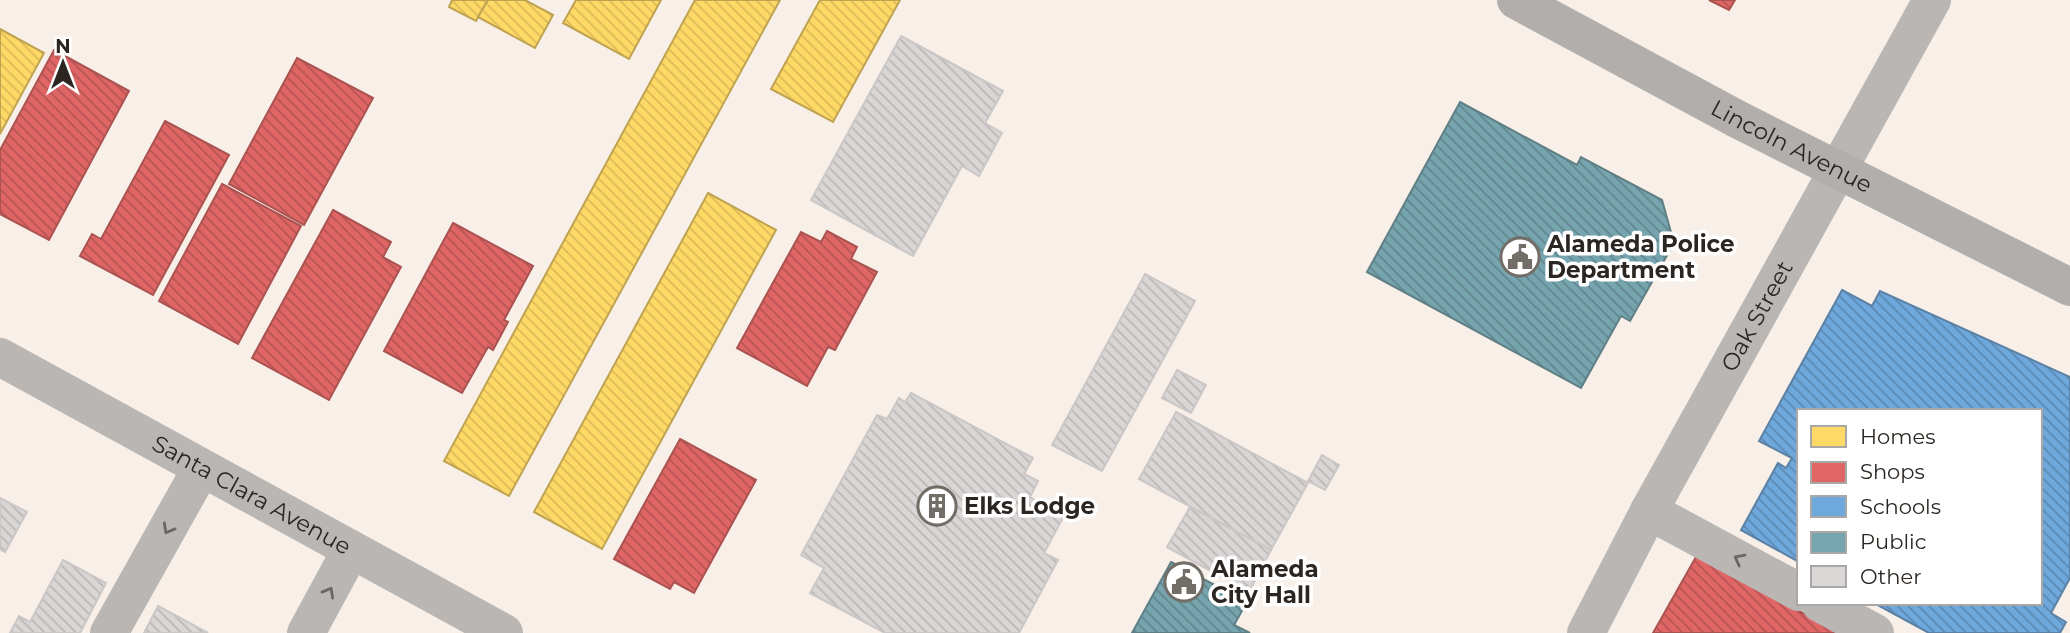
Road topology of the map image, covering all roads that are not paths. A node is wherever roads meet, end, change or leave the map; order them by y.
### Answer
1 (1516, 0) edge
2 (1933, 0) edge
3 (1838, 171) junction
4 (2070, 287) edge
5 (0, 357) edge
6 (201, 469) junction
7 (1649, 510) junction
8 (351, 550) junction
9 (1797, 591) edge
10 (1824, 605) edge
11 (109, 633) edge
12 (306, 633) edge
13 (504, 633) edge
14 (1586, 633) edge
15 (1875, 633) edge

1 - 3 main road, Lincoln Avenue
2 - 3 street, Oak Street
3 - 4 main road, Lincoln Avenue
3 - 7 street, Oak Street
5 - 6 street, Santa Clara Avenue
6 - 8 street, Santa Clara Avenue
6 -> 11 street
9 -> 7 street
7 - 14 street, Oak Street
12 -> 8 street
8 - 13 street, Santa Clara Avenue
10 - 15 street

